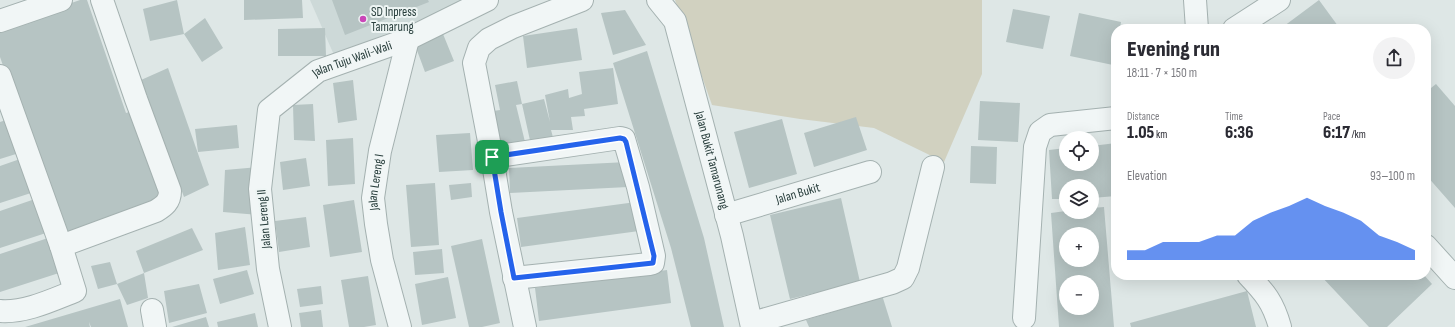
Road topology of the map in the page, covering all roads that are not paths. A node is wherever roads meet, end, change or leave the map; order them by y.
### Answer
1 (61, 0) edge
2 (102, 0) edge
3 (487, 0) edge
4 (582, 0) edge
5 (658, 0) edge
6 (1279, 0) edge
7 (1192, 1) edge
8 (0, 21) edge
9 (1196, 24) edge
10 (1242, 24) edge
11 (408, 38) junction
12 (0, 76) edge
13 (269, 110) joint
14 (1111, 119) edge
15 (492, 157) junction
16 (933, 167) dead end
17 (870, 172) dead end
18 (726, 215) junction
19 (61, 246) junction
20 (1431, 252) edge
21 (514, 278) junction
22 (1455, 278) edge
23 (1253, 280) edge
24 (0, 311) edge
25 (1024, 318) dead end
26 (752, 325) edge
27 (280, 327) edge
28 (400, 327) edge
29 (525, 327) edge
30 (1280, 327) edge

1 - 8 street
2 - 19 street
3 - 11 street, Jalan Tuju Wali-Wali
4 - 15 street
5 - 18 street, Jalan Bukit Tamarunang
6 - 10 street
7 - 9 street
11 - 13 street, Jalan Tuju Wali-Wali
11 - 28 street, Jalan Lereng I
12 - 19 street
13 - 27 street, Jalan Lereng II
14 - 25 street
15 - 21 street
15 - 21 street
16 - 26 street
17 - 18 street, Jalan Bukit
18 - 26 street, Jalan Bukit Tamarunang
19 - 24 street
20 - 22 street
21 - 29 street
23 - 30 street

